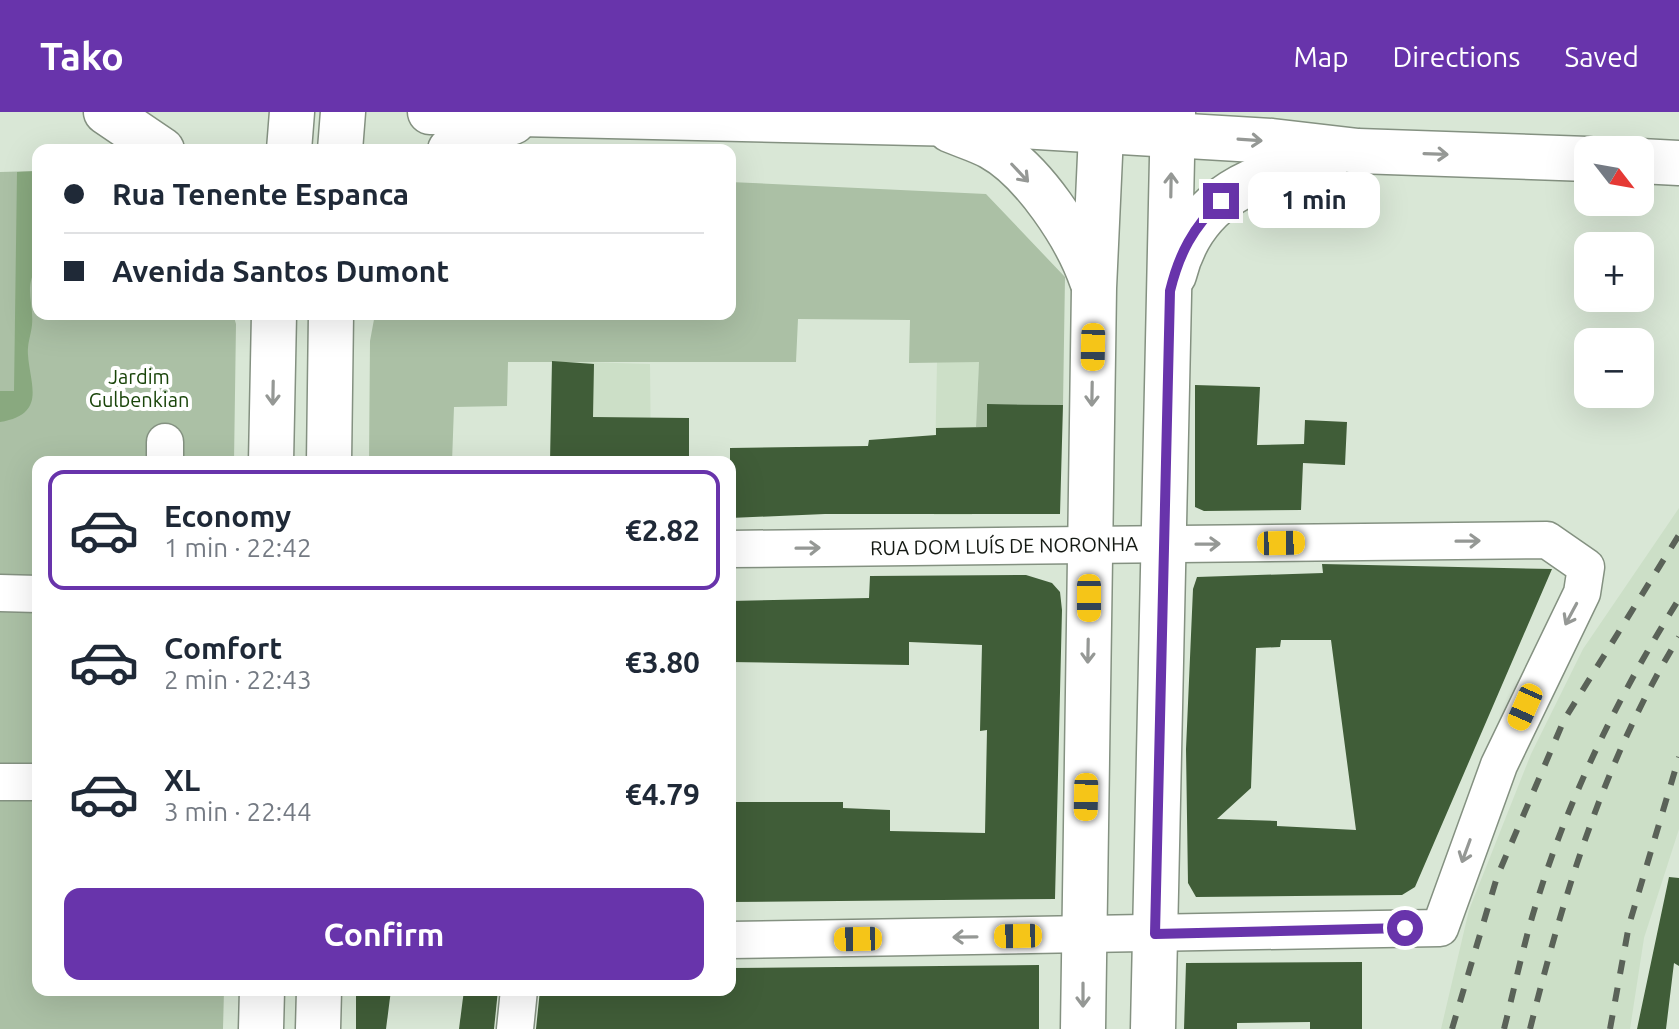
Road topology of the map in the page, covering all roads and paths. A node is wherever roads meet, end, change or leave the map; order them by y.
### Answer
1 (106, 112) edge
2 (292, 112) edge
3 (343, 112) edge
4 (430, 112) edge
5 (544, 117) junction
6 (929, 122) junction
7 (1102, 122) edge
8 (1172, 124) edge
9 (153, 144) edge
10 (289, 144) edge
11 (340, 144) edge
12 (461, 144) edge
13 (1358, 151) junction
14 (1573, 159) edge
15 (1654, 162) edge
16 (1679, 163) edge
17 (1094, 288) junction
18 (1170, 291) junction
19 (274, 320) edge
20 (332, 320) edge
21 (271, 456) edge
22 (329, 456) edge
23 (1165, 544) junction
24 (1090, 545) junction
25 (736, 549) edge
26 (0, 593) edge
27 (32, 594) edge
28 (0, 782) edge
29 (32, 782) edge
30 (1155, 934) junction
31 (1084, 935) junction
32 (736, 940) edge
33 (262, 996) edge
34 (319, 996) edge
35 (518, 996) edge
36 (261, 1029) edge
37 (318, 1029) edge
38 (515, 1029) edge
39 (1083, 1029) edge
40 (1153, 1029) edge

1 - 9 main road
2 - 10 main road
3 - 11 main road
4 - 5 main road
5 - 6 main road
5 - 12 main road
6 - 7 main road
6 -> 17 main road
7 - 8 main road
7 - 17 main road
8 -> 13 main road
18 -> 8 main road
13 -> 14 main road
13 - 18 main road
15 - 16 main road
17 -> 24 main road
18 - 23 main road
19 -> 21 main road
20 - 22 main road
23 - 24 street, RUA DOM LUÍS DE NORONHA
23 - 30 main road
23 -> 30 street, RUA DOM LUÍS DE NORONHA
25 -> 24 street, RUA DOM LUÍS DE NORONHA
24 -> 31 main road
26 - 27 street
28 - 29 street
30 - 31 street
30 - 40 main road
31 -> 32 street
31 -> 39 main road
33 - 36 main road
34 - 37 main road
35 - 38 street

